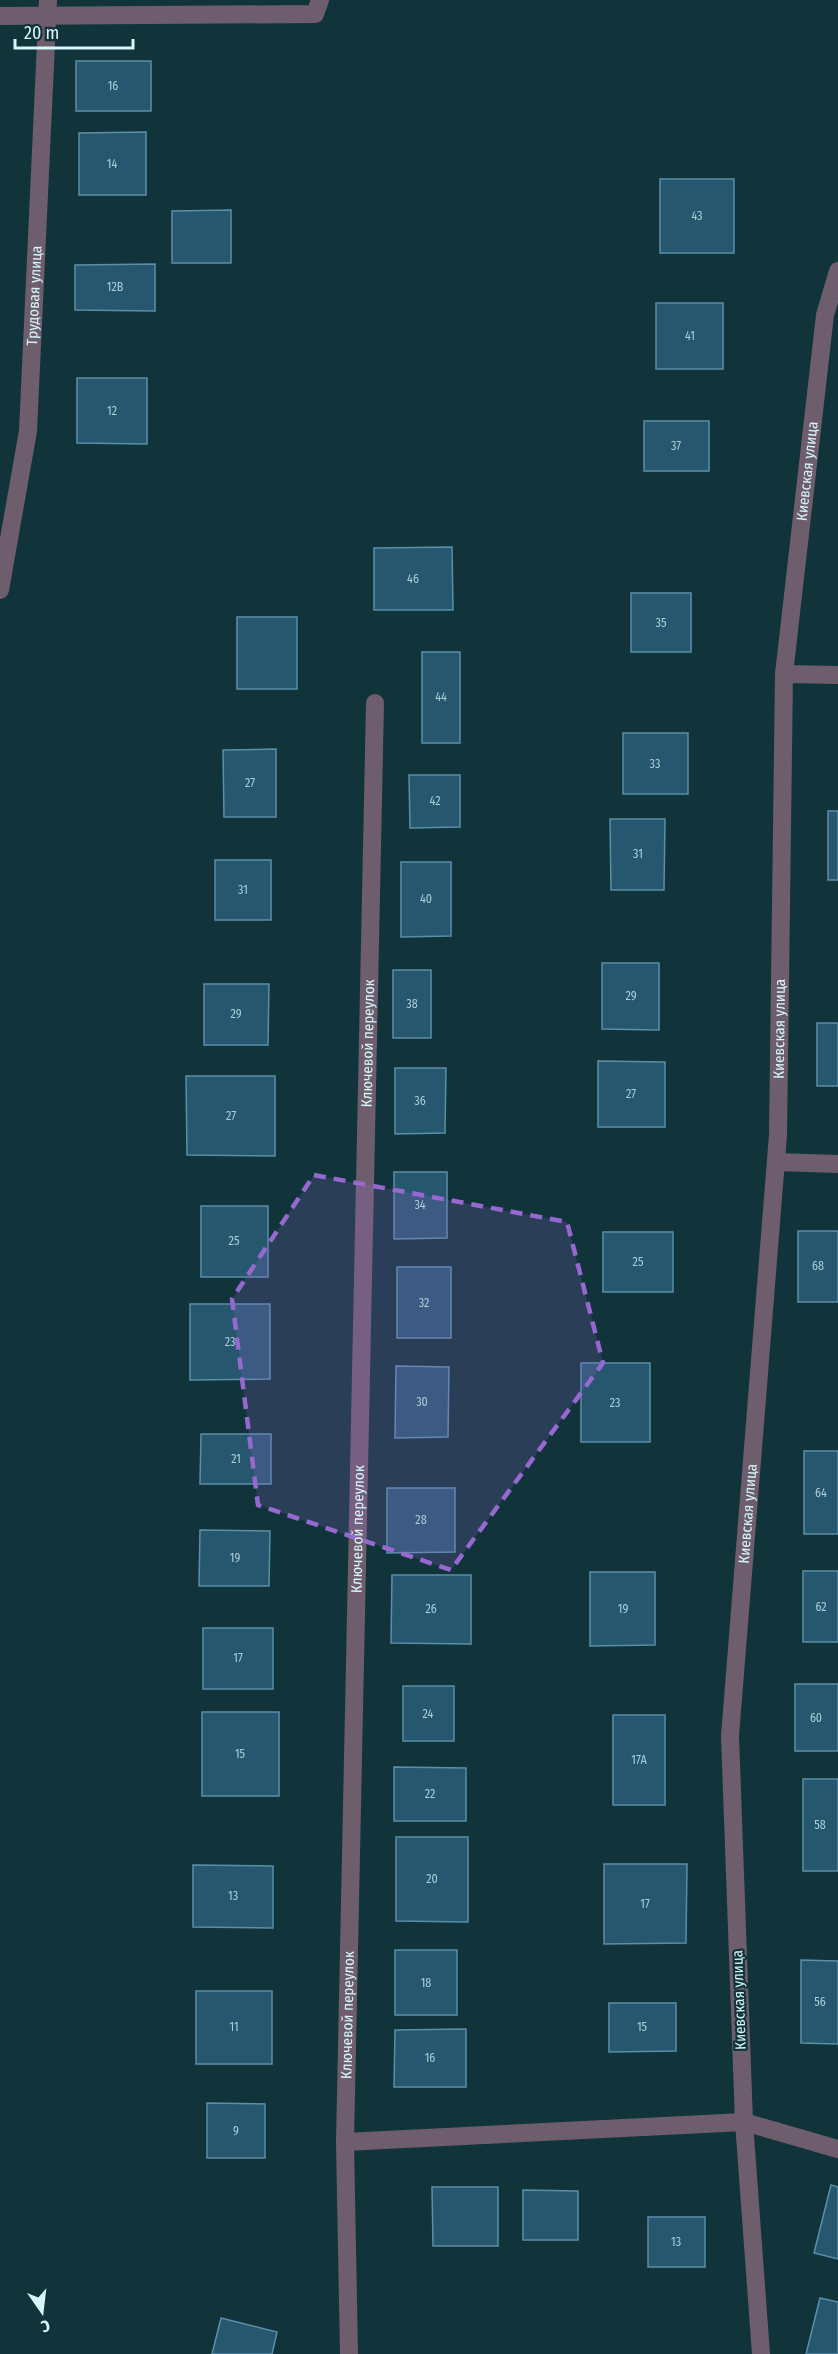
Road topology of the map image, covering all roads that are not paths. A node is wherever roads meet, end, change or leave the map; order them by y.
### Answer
1 (320, 0) edge
2 (48, 8) edge
3 (0, 16) edge
4 (838, 271) edge
5 (831, 315) edge
6 (0, 590) edge
7 (784, 674) junction
8 (838, 675) edge
9 (375, 703) dead end
10 (776, 1162) junction
11 (838, 1164) edge
12 (744, 2122) junction
13 (345, 2142) junction
14 (838, 2149) edge
15 (349, 2354) edge
16 (761, 2354) edge

1 - 2 street
2 - 3 street
2 - 6 street, Трудовая улица
4 - 5 street, Киевская улица
5 - 7 street, Киевская улица
7 - 8 street
7 - 10 street, Киевская улица
9 - 13 street, Ключевой переулок
10 - 11 street
10 - 12 street, Киевская улица
12 - 13 street
12 - 14 street
12 - 16 street, Киевская улица
13 - 15 street, Ключевой переулок

